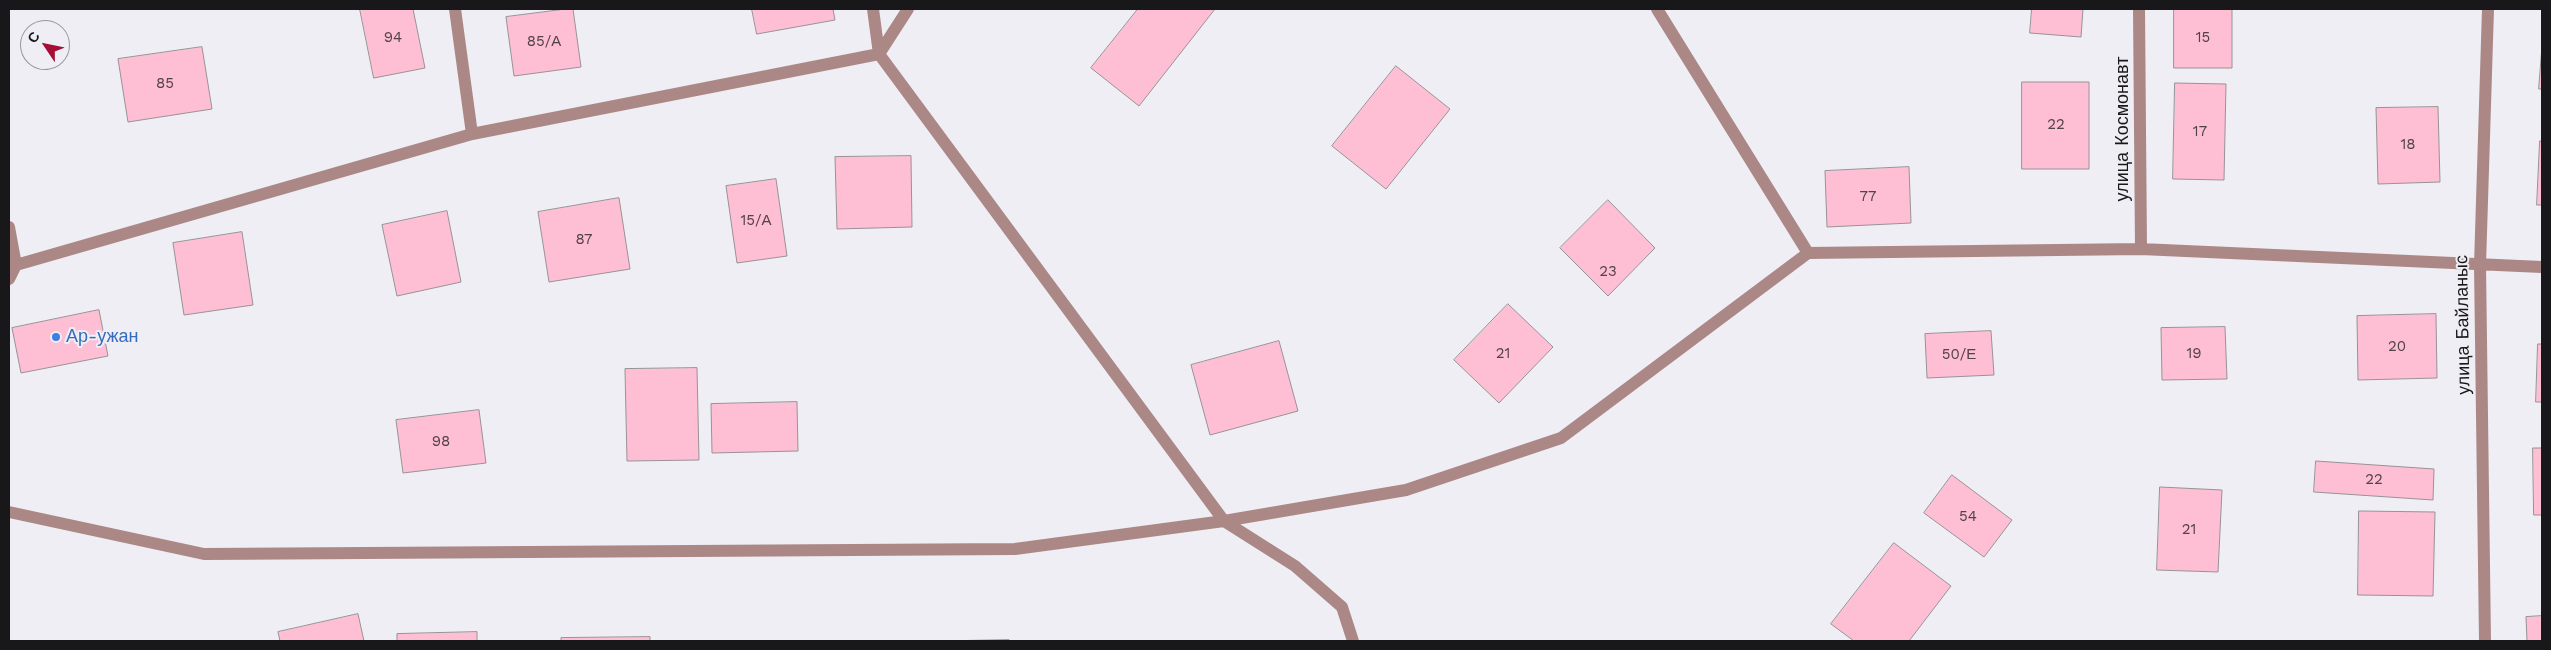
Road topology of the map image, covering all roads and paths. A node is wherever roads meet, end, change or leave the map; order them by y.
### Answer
1 (455, 9) edge
2 (873, 9) edge
3 (908, 9) edge
4 (1657, 9) edge
5 (2139, 9) edge
6 (2488, 9) edge
7 (879, 54) junction
8 (472, 134) junction
9 (9, 226) edge
10 (2141, 249) junction
11 (1808, 253) junction
12 (16, 265) junction
13 (2480, 265) junction
14 (2542, 267) edge
15 (9, 279) edge
16 (9, 512) edge
17 (1224, 521) junction
18 (1353, 641) edge
19 (2485, 641) edge

1 - 8 street
2 - 7 street
3 - 7 street
4 - 11 street
5 - 10 street, улица Космонавт
6 - 13 street, улица Байланыс
7 - 8 street
7 - 17 street
8 - 12 street
9 - 12 street
10 - 11 street
10 - 13 street
11 - 17 street
12 - 15 street
13 - 14 street
13 - 19 street, улица Байланыс
16 - 17 street
17 - 18 street

